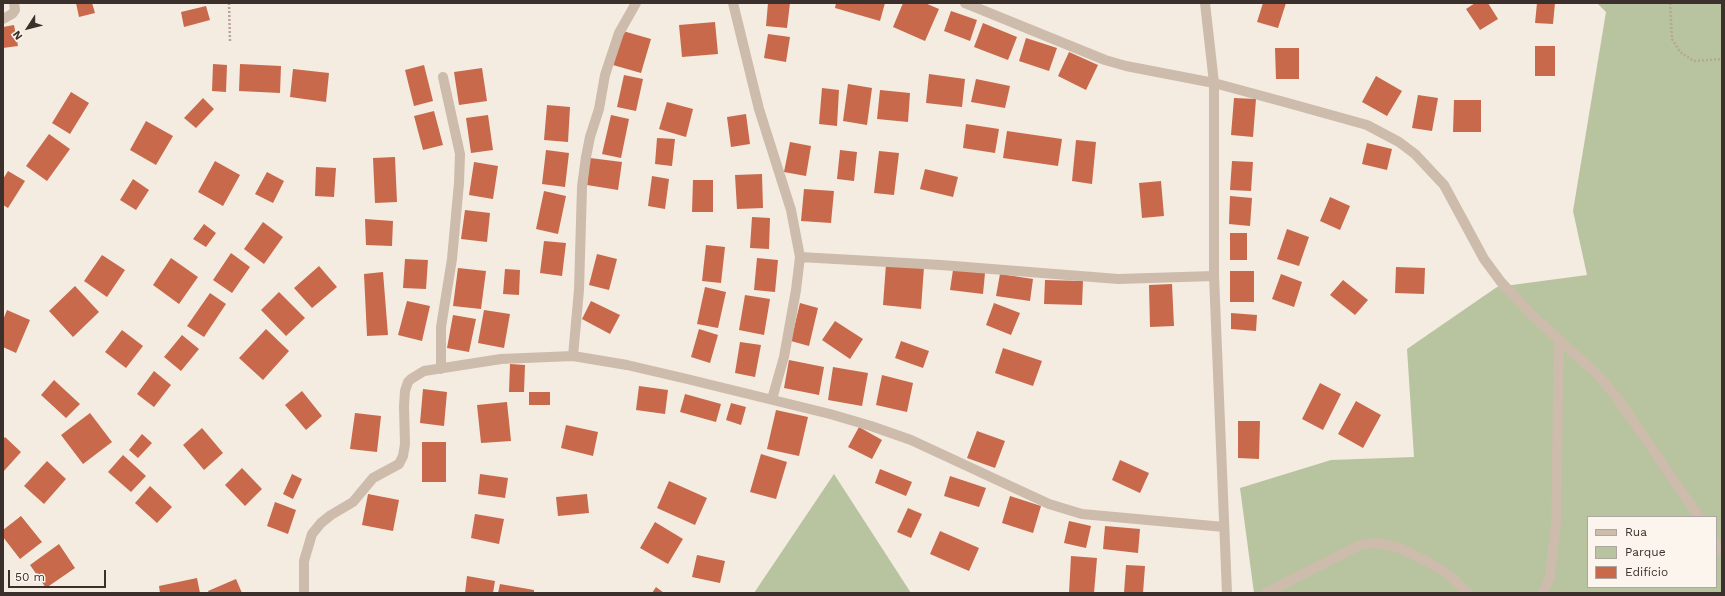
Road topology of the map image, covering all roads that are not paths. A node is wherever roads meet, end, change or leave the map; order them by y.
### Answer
1 (14, 3) edge
2 (636, 3) edge
3 (733, 3) edge
4 (966, 3) edge
5 (1205, 3) edge
6 (3, 19) edge
7 (443, 77) dead end
8 (1214, 83) junction
9 (800, 257) junction
10 (1214, 276) junction
11 (1559, 340) junction
12 (573, 356) junction
13 (441, 368) junction
14 (772, 399) junction
15 (1698, 516) edge
16 (1224, 527) junction
17 (304, 593) edge
18 (1227, 593) edge
19 (1266, 593) edge
20 (1468, 593) edge
21 (1543, 593) edge

1 - 6 street
2 - 12 street
3 - 9 street
4 - 8 street
5 - 8 street
7 - 13 street
8 - 10 street
8 - 11 street
9 - 10 street
9 - 14 street
10 - 16 street
11 - 15 street
11 - 21 street
12 - 13 street
12 - 14 street
13 - 17 street
14 - 16 street
16 - 18 street
19 - 20 street

